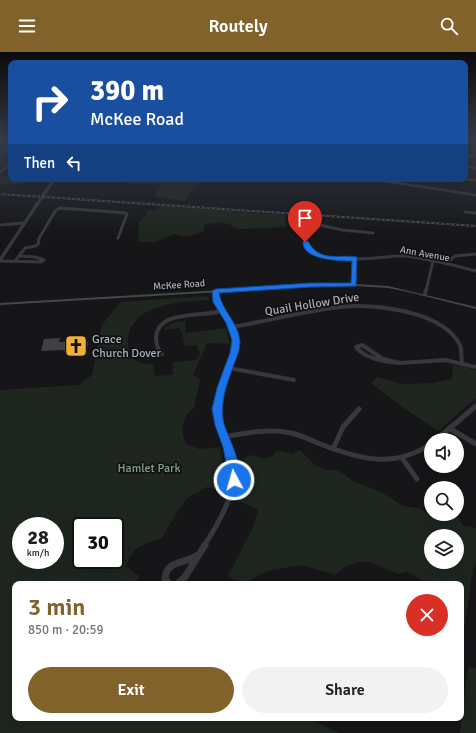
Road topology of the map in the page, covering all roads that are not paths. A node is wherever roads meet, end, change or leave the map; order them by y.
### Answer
1 (52, 182) edge
2 (390, 182) edge
3 (476, 195) edge
4 (465, 212) dead end
5 (476, 213) edge
6 (24, 223) junction
7 (0, 225) edge
8 (373, 233) dead end
9 (118, 238) dead end
10 (476, 254) edge
11 (20, 256) junction
12 (355, 258) junction
13 (0, 260) edge
14 (15, 261) junction
15 (433, 261) junction
16 (445, 264) junction
17 (476, 271) edge
18 (354, 285) junction
19 (216, 291) junction
20 (425, 294) junction
21 (0, 304) edge
22 (476, 308) edge
23 (222, 311) junction
24 (232, 327) junction
25 (162, 354) dead end
26 (400, 363) junction
27 (462, 363) junction
28 (476, 367) edge
29 (229, 368) junction
30 (294, 380) dead end
31 (476, 406) edge
32 (359, 409) dead end
33 (449, 428) junction
34 (444, 433) edge
35 (224, 437) junction
36 (476, 444) edge
37 (424, 448) edge
38 (333, 449) junction
39 (402, 458) junction
40 (417, 480) dead end
41 (200, 552) junction
42 (166, 581) edge
43 (182, 581) edge

1 - 6 street
2 - 3 street
4 - 5 street
6 - 7 street
6 - 13 street
8 - 12 street, Ann Avenue
9 - 11 street
10 - 16 street
11 - 14 street
11 - 14 street
12 - 15 street, Ann Avenue
12 - 18 street
13 - 14 street
15 - 16 street, Ann Avenue
15 - 20 street
16 - 17 street, Ann Avenue
18 - 19 main road, McKee Road
18 - 20 main road, McKee Road
19 - 21 main road, McKee Road
19 - 23 street
20 - 22 main road, McKee Road
23 - 24 street
23 - 25 street
24 - 27 street, Quail Hollow Drive
24 - 29 street
26 - 26 street
26 - 27 street
27 - 28 street
29 - 30 street
29 - 35 street
31 - 33 street
32 - 38 street
33 - 34 street
33 - 36 street
35 - 38 street
35 - 41 street
37 - 39 street
38 - 39 street
39 - 40 street
41 - 42 street
41 - 43 street

